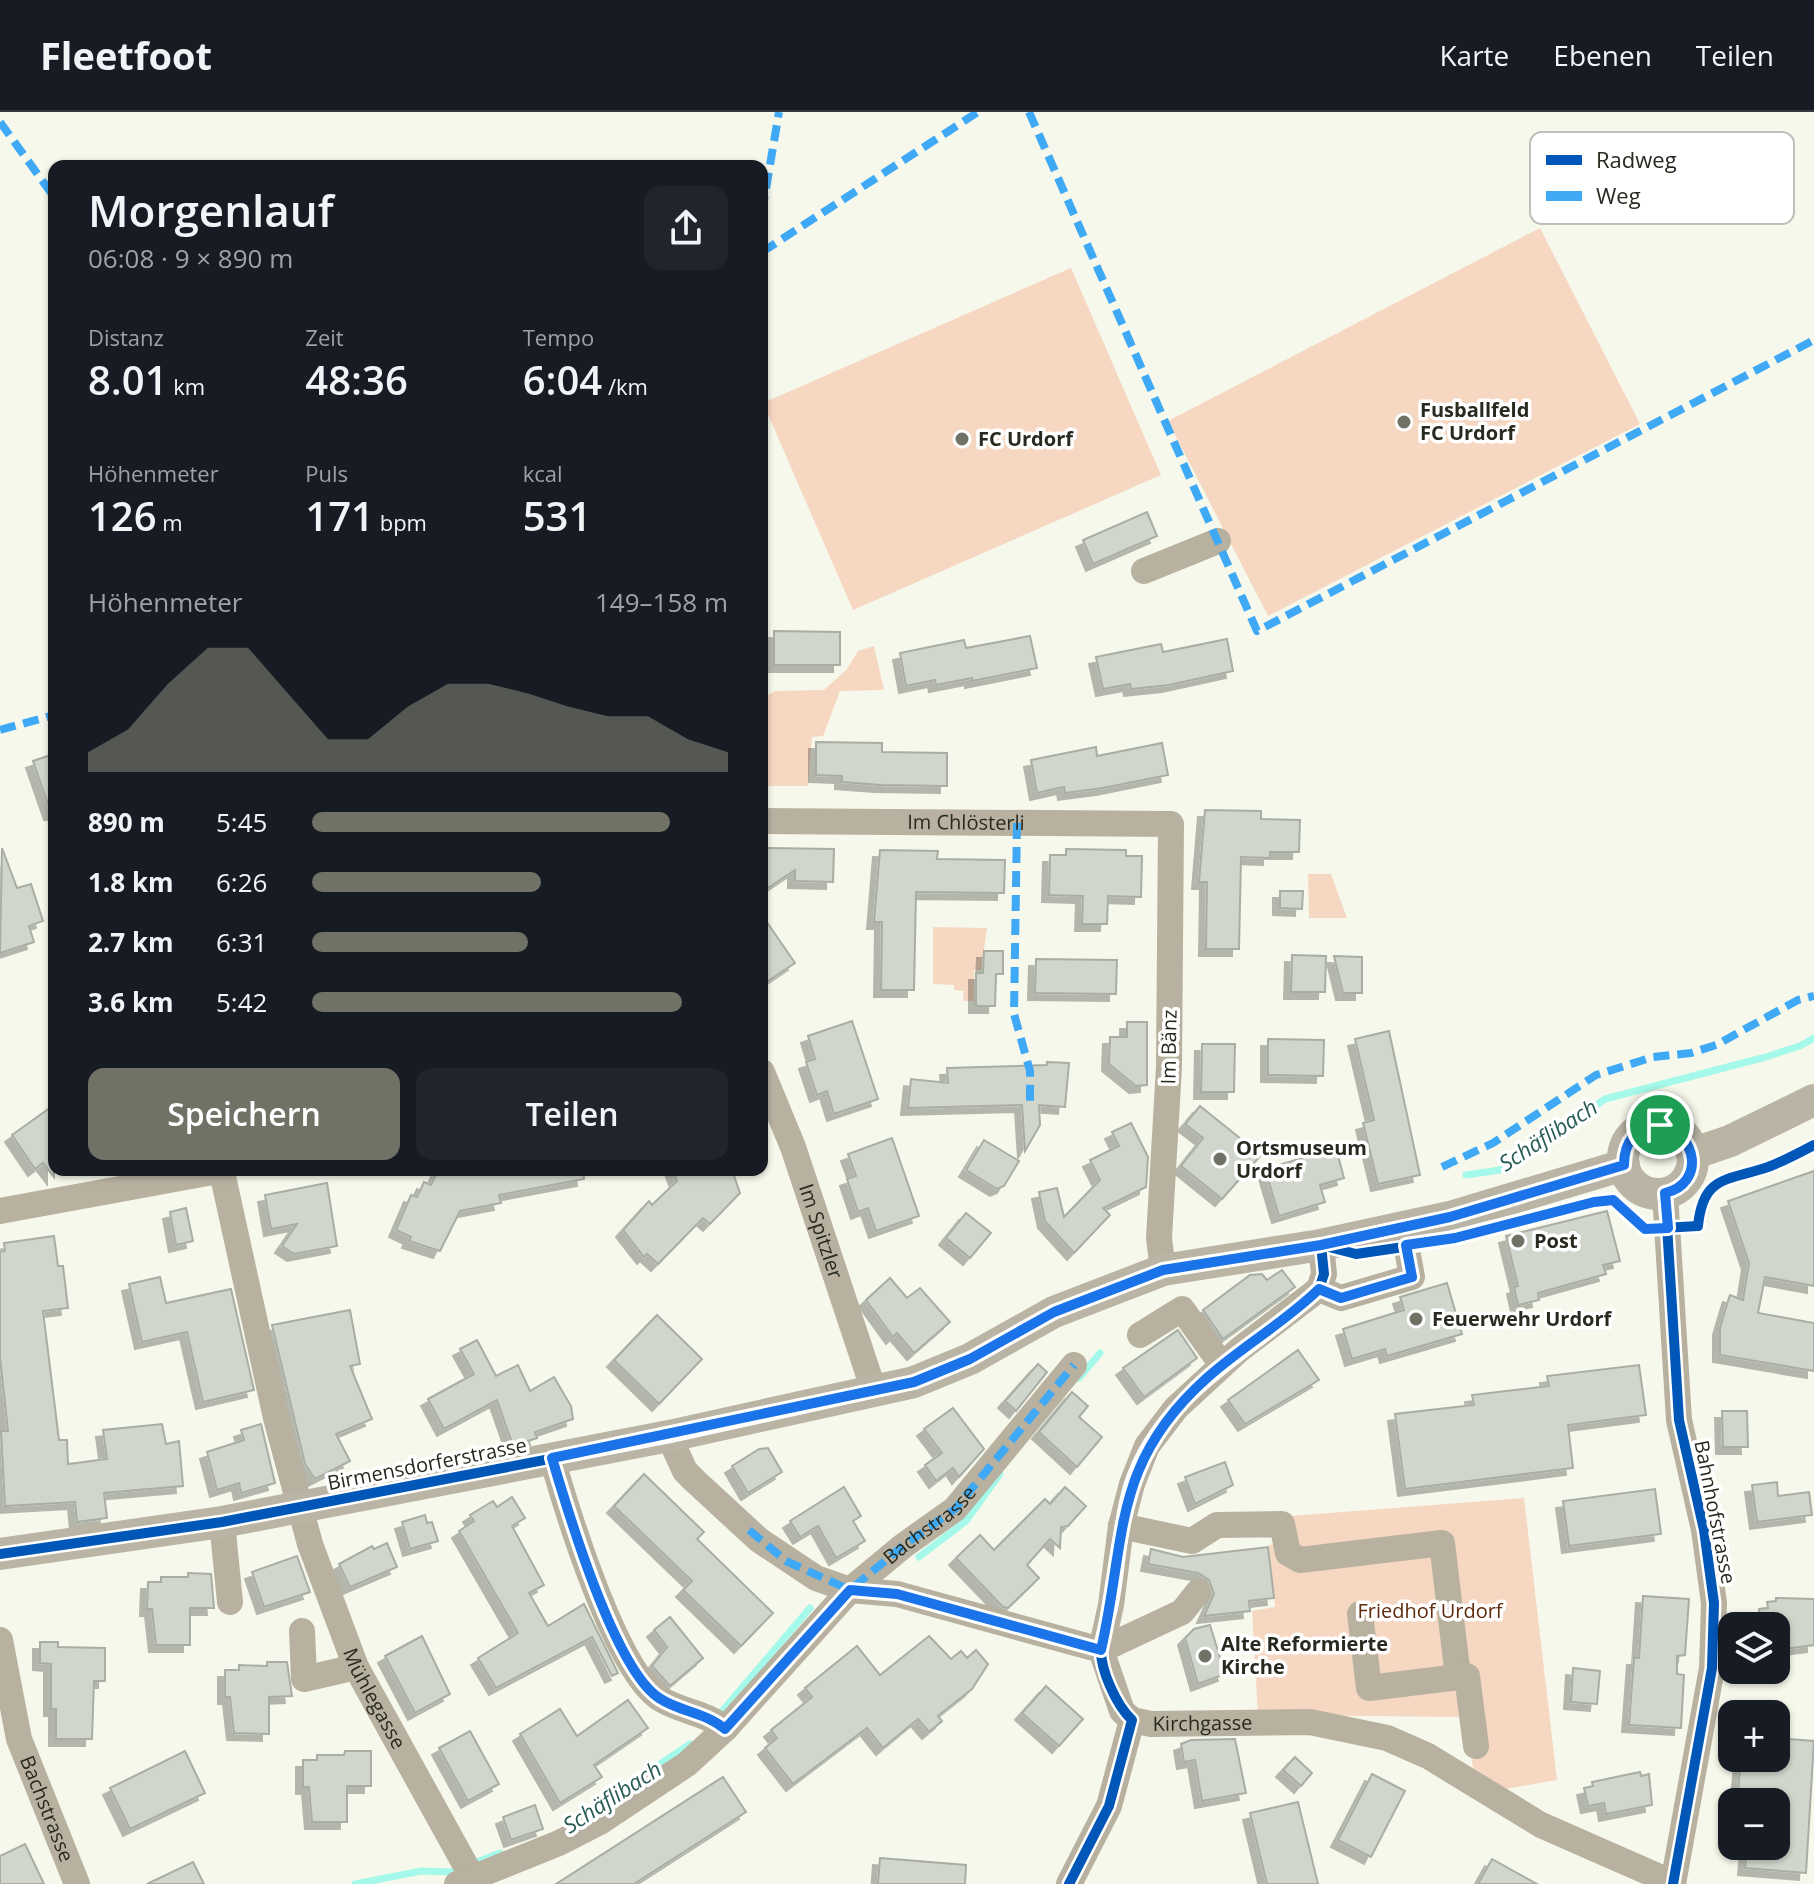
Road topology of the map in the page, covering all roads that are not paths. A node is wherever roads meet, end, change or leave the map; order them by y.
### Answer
1 (1218, 541) dead end
2 (1144, 571) dead end
3 (768, 821) edge
4 (1171, 824) joint
5 (768, 1087) edge
6 (1814, 1100) edge
7 (1692, 1154) junction
8 (1624, 1165) junction
9 (195, 1176) edge
10 (224, 1176) edge
11 (1665, 1193) junction
12 (0, 1211) edge
13 (1403, 1227) junction
14 (1321, 1245) junction
15 (1163, 1270) junction
16 (1319, 1289) junction
17 (1140, 1335) dead end
18 (1074, 1365) dead end
19 (1222, 1365) junction
20 (874, 1391) junction
21 (669, 1436) junction
22 (552, 1458) junction
23 (301, 1507) junction
24 (222, 1522) junction
25 (1121, 1526) junction
26 (0, 1554) edge
27 (850, 1590) junction
28 (1198, 1592) dead end
29 (230, 1602) dead end
30 (1360, 1614) dead end
31 (302, 1631) dead end
32 (0, 1640) edge
33 (1101, 1650) junction
34 (356, 1667) junction
35 (1458, 1677) junction
36 (1132, 1720) junction
37 (719, 1723) junction
38 (1476, 1746) dead end
39 (465, 1873) edge
40 (77, 1884) edge
41 (1069, 1884) edge
42 (1673, 1884) edge

1 - 2 street
3 - 4 street, Im Chlösterli
4 - 15 street, Im Bänz
5 - 20 street, Im Spitzler
6 - 7 main road
7 - 8 main road
7 - 11 main road
8 - 11 main road
8 - 13 main road, Birmensdorferstrasse
9 - 12 street
10 - 23 street, Mühlegasse
11 - 42 street, Bahnhofstrasse
13 - 14 main road, Birmensdorferstrasse
13 - 16 street
14 - 15 main road, Birmensdorferstrasse
14 - 16 street
15 - 20 main road, Birmensdorferstrasse
16 - 19 street
17 - 19 street
18 - 27 street, Bachstrasse
19 - 25 street
20 - 21 main road, Birmensdorferstrasse
21 - 22 main road, Birmensdorferstrasse
21 - 27 street
22 - 23 main road, Birmensdorferstrasse
22 - 37 street
23 - 24 main road, Birmensdorferstrasse
23 - 34 street, Mühlegasse
24 - 26 main road, Birmensdorferstrasse
24 - 29 street
25 - 33 street
25 - 35 street
27 - 33 street
27 - 37 street, Bachstrasse
28 - 33 street
30 - 35 street
31 - 34 street
32 - 40 street, Bachstrasse
33 - 36 street, Kirchgasse
34 - 39 street, Mühlegasse
35 - 38 street
36 - 41 street
36 - 42 street, Kirchgasse
37 - 39 street, Bachstrasse

